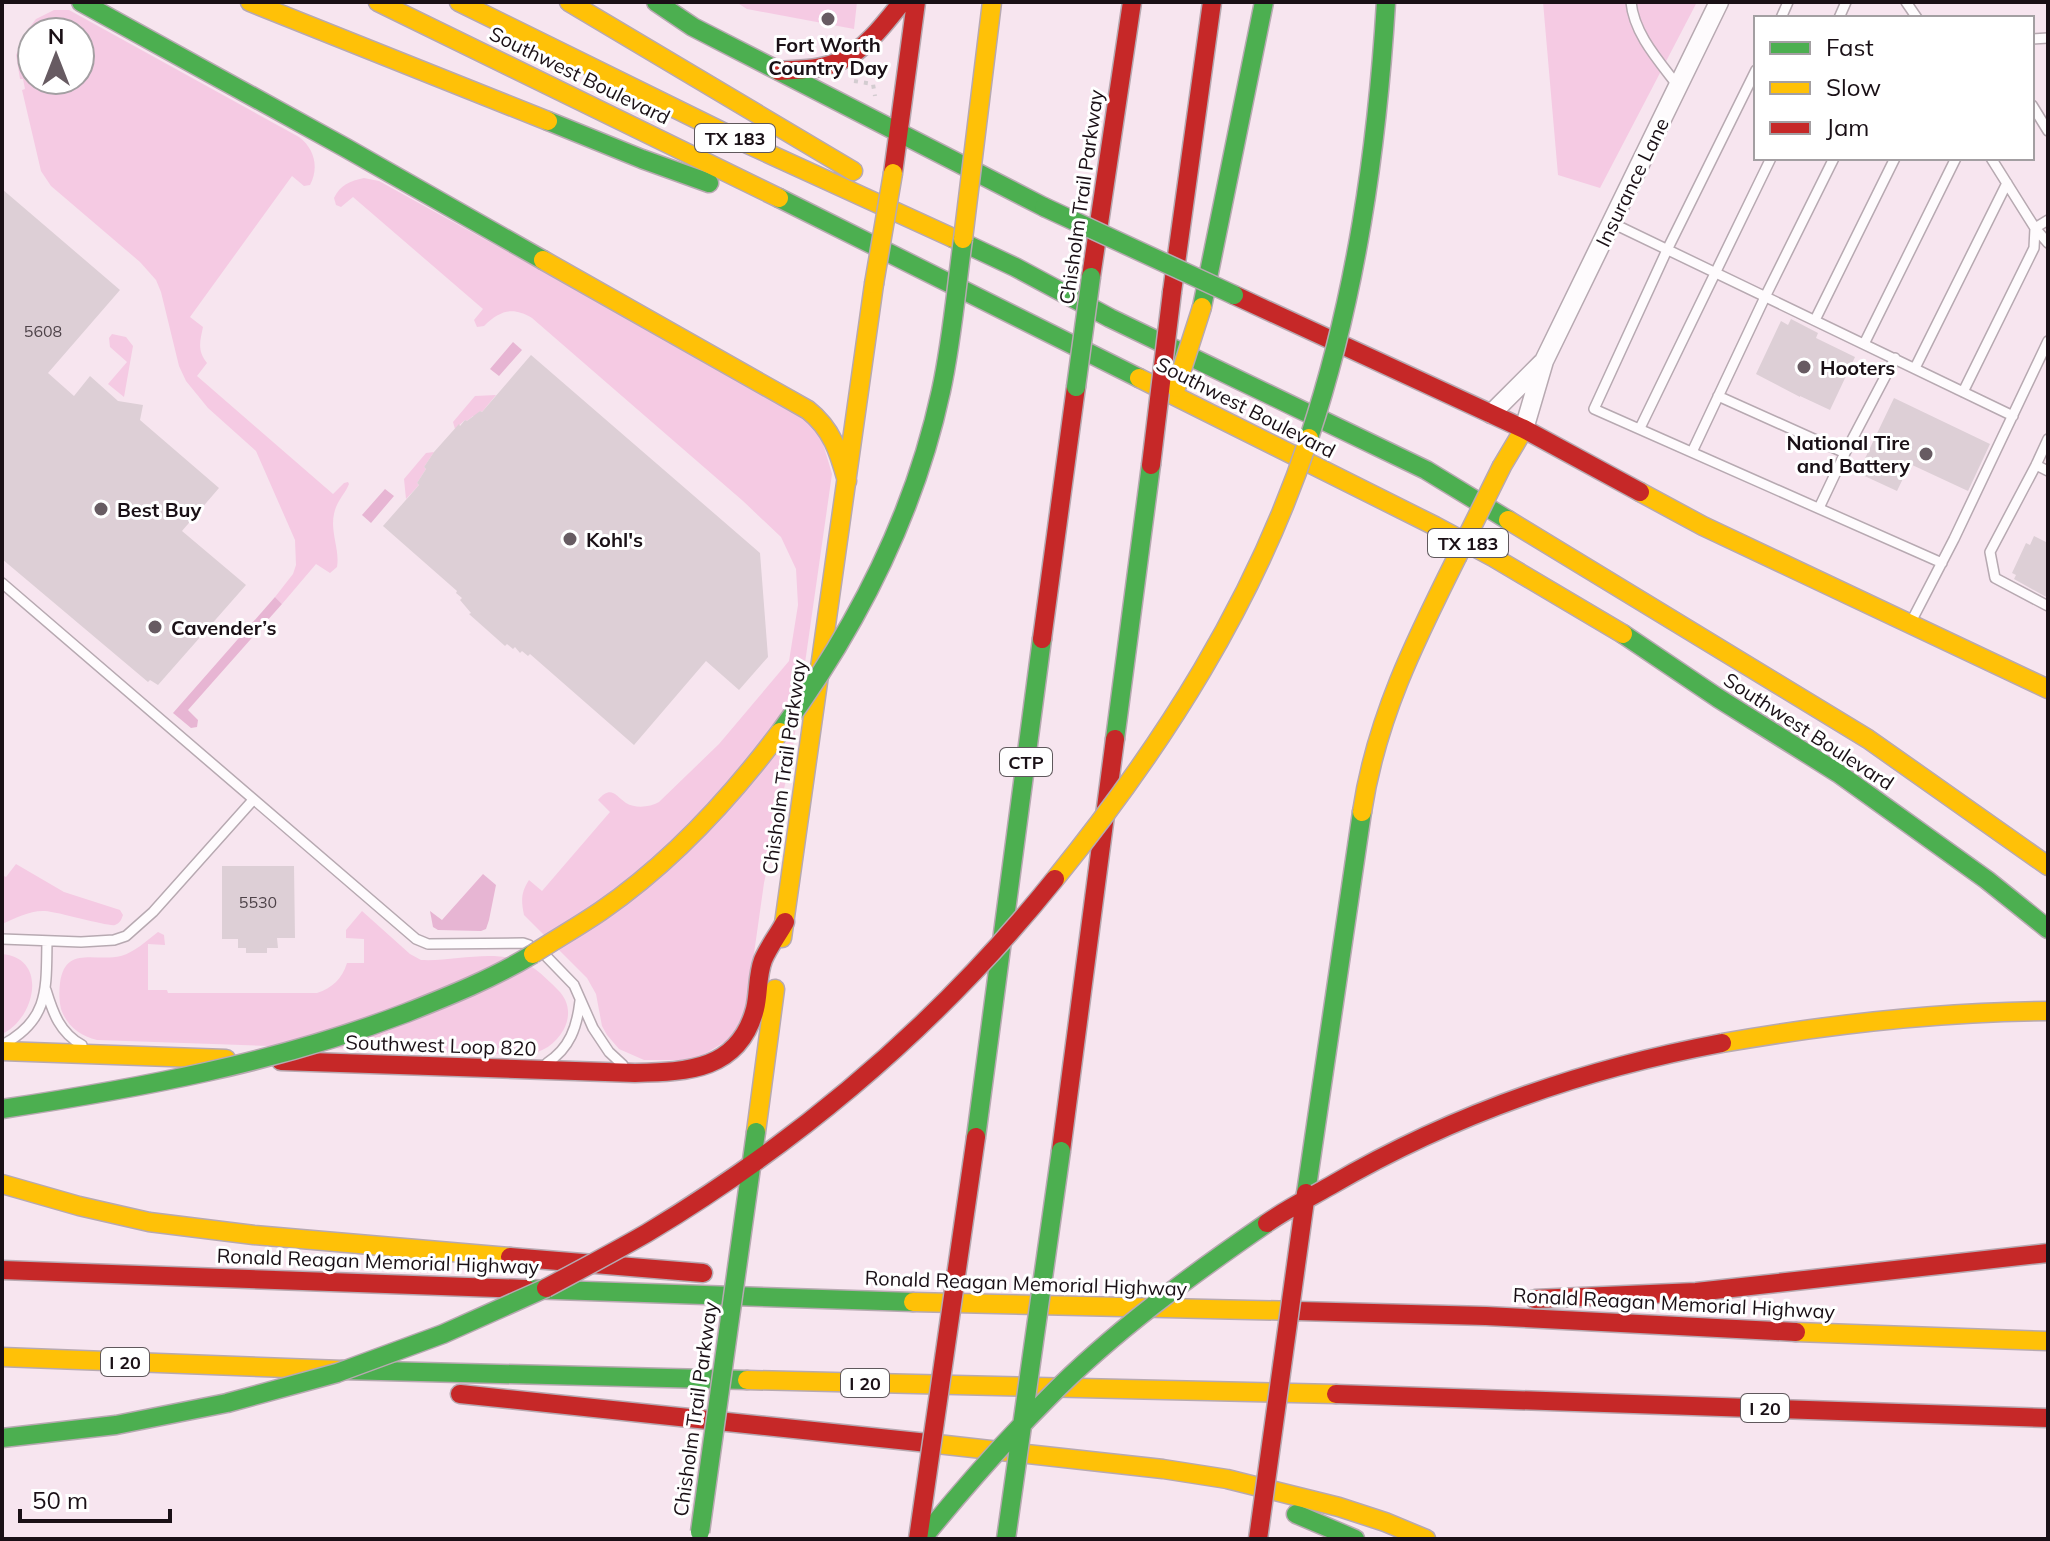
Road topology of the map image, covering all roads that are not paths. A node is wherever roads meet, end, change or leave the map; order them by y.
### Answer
1 (81, 2) edge
2 (250, 2) edge
3 (378, 2) edge
4 (459, 2) edge
5 (569, 2) edge
6 (656, 2) edge
7 (902, 2) edge
8 (916, 2) edge
9 (992, 2) edge
10 (1132, 2) edge
11 (1212, 2) edge
12 (1264, 2) edge
13 (1386, 2) edge
14 (1631, 2) edge
15 (1719, 2) edge
16 (778, 71) junction
17 (1754, 74) edge
18 (1678, 86) junction
19 (2034, 108) edge
20 (2048, 131) edge
21 (899, 133) junction
22 (1770, 160) edge
23 (1833, 160) edge
24 (1894, 160) edge
25 (1955, 160) edge
26 (1992, 160) edge
27 (2007, 183) junction
28 (2048, 220) edge
29 (1612, 223) junction
30 (2035, 228) junction
31 (845, 231) junction
32 (2046, 240) edge
33 (2034, 248) junction
34 (1667, 250) junction
35 (1015, 267) junction
36 (1715, 273) junction
37 (1765, 297) junction
38 (1815, 320) junction
39 (2048, 341) edge
40 (1864, 344) junction
41 (1895, 358) junction
42 (1544, 361) junction
43 (1915, 368) junction
44 (1963, 392) junction
45 (1718, 396) junction
46 (1491, 414) junction
47 (2013, 416) junction
48 (1640, 428) junction
49 (1524, 429) junction
50 (2048, 439) edge
51 (1692, 452) junction
52 (1845, 453) junction
53 (1151, 465) junction
54 (2036, 465) junction
55 (2048, 471) edge
56 (847, 481) junction
57 (1819, 508) junction
58 (1942, 563) junction
59 (2, 583) edge
60 (2048, 606) edge
61 (1910, 625) junction
62 (2048, 689) edge
63 (253, 800) junction
64 (2048, 866) edge
65 (785, 922) junction
66 (2048, 929) edge
67 (2, 939) edge
68 (47, 941) junction
69 (46, 990) junction
70 (580, 998) junction
71 (2048, 1011) edge
72 (2, 1045) edge
73 (2, 1051) edge
74 (108, 1056) junction
75 (536, 1071) junction
76 (635, 1073) junction
77 (2, 1109) edge
78 (2, 1184) edge
79 (2048, 1253) edge
80 (2, 1270) edge
81 (799, 1299) junction
82 (1486, 1316) junction
83 (2048, 1341) edge
84 (2, 1357) edge
85 (247, 1368) junction
86 (347, 1390) dead end
87 (437, 1393) dead end
88 (2048, 1418) edge
89 (2, 1438) edge
90 (1163, 1469) junction
91 (700, 1535) edge
92 (920, 1539) edge
93 (1006, 1539) edge
94 (1258, 1539) edge
95 (1355, 1539) edge
96 (1426, 1539) edge

1 - 56 main road
2 - 31 main road
3 - 31 main road, Southwest Boulevard / TX 183
4 - 35 main road, Southwest Boulevard / TX 183
5 - 35 main road
6 - 16 main road
7 - 16 main road
8 - 21 main road, Chisholm Trail Parkway
9 - 77 main road, bridge
10 - 92 main road, Chisholm Trail Parkway / CTP, bridge
11 - 53 main road, bridge
12 - 53 main road, bridge
13 - 89 main road, bridge
14 - 18 lane
15 - 18 street, Insurance Lane
16 - 21 main road
17 - 34 lane
18 - 29 street, Insurance Lane
19 - 20 lane
21 - 46 main road, bridge
21 - 56 main road, Chisholm Trail Parkway, bridge
22 - 36 lane
23 - 37 lane
24 - 38 lane
25 - 40 lane
26 - 27 lane
27 - 30 lane
27 - 43 lane
28 - 30 lane
29 - 34 lane
29 - 42 street, Insurance Lane
30 - 32 lane
30 - 33 lane
31 - 66 main road, Southwest Boulevard / TX 183
32 - 33 lane
33 - 44 lane
34 - 36 lane
34 - 48 lane
35 - 64 main road, Southwest Boulevard / TX 183
36 - 37 lane
36 - 48 lane
37 - 38 lane
37 - 45 lane
38 - 40 lane
39 - 47 lane
40 - 41 lane
41 - 43 lane
41 - 52 lane
42 - 46 street, Insurance Lane
42 - 49 street, Insurance Lane
43 - 44 lane
44 - 47 lane
45 - 51 lane
45 - 52 lane
46 - 49 main road
47 - 58 lane
48 - 51 lane
49 - 61 main road
49 - 94 main road, bridge
50 - 54 lane
51 - 57 lane
52 - 57 lane
53 - 93 main road, bridge
54 - 55 lane
54 - 60 lane
56 - 65 main road, Chisholm Trail Parkway
57 - 58 lane
58 - 61 lane
59 - 63 lane
61 - 62 main road
63 - 68 lane
63 - 70 lane
65 - 76 main road, Southwest Loop 820
65 - 91 main road, Chisholm Trail Parkway, bridge
67 - 68 lane
68 - 69 lane
69 - 72 lane
69 - 74 lane
70 - 75 lane
70 - 76 lane
71 - 92 main road, bridge
73 - 74 main road, Southwest Loop 820
74 - 75 main road, Southwest Loop 820
75 - 76 main road, Southwest Loop 820
78 - 81 main road
79 - 82 main road
80 - 81 main road, Ronald Reagan Memorial Highway
81 - 82 main road, Ronald Reagan Memorial Highway
82 - 83 main road, Ronald Reagan Memorial Highway
84 - 85 main road, I 20
85 - 86 main road
85 - 88 main road, I 20
87 - 90 main road
90 - 95 main road
90 - 96 main road

